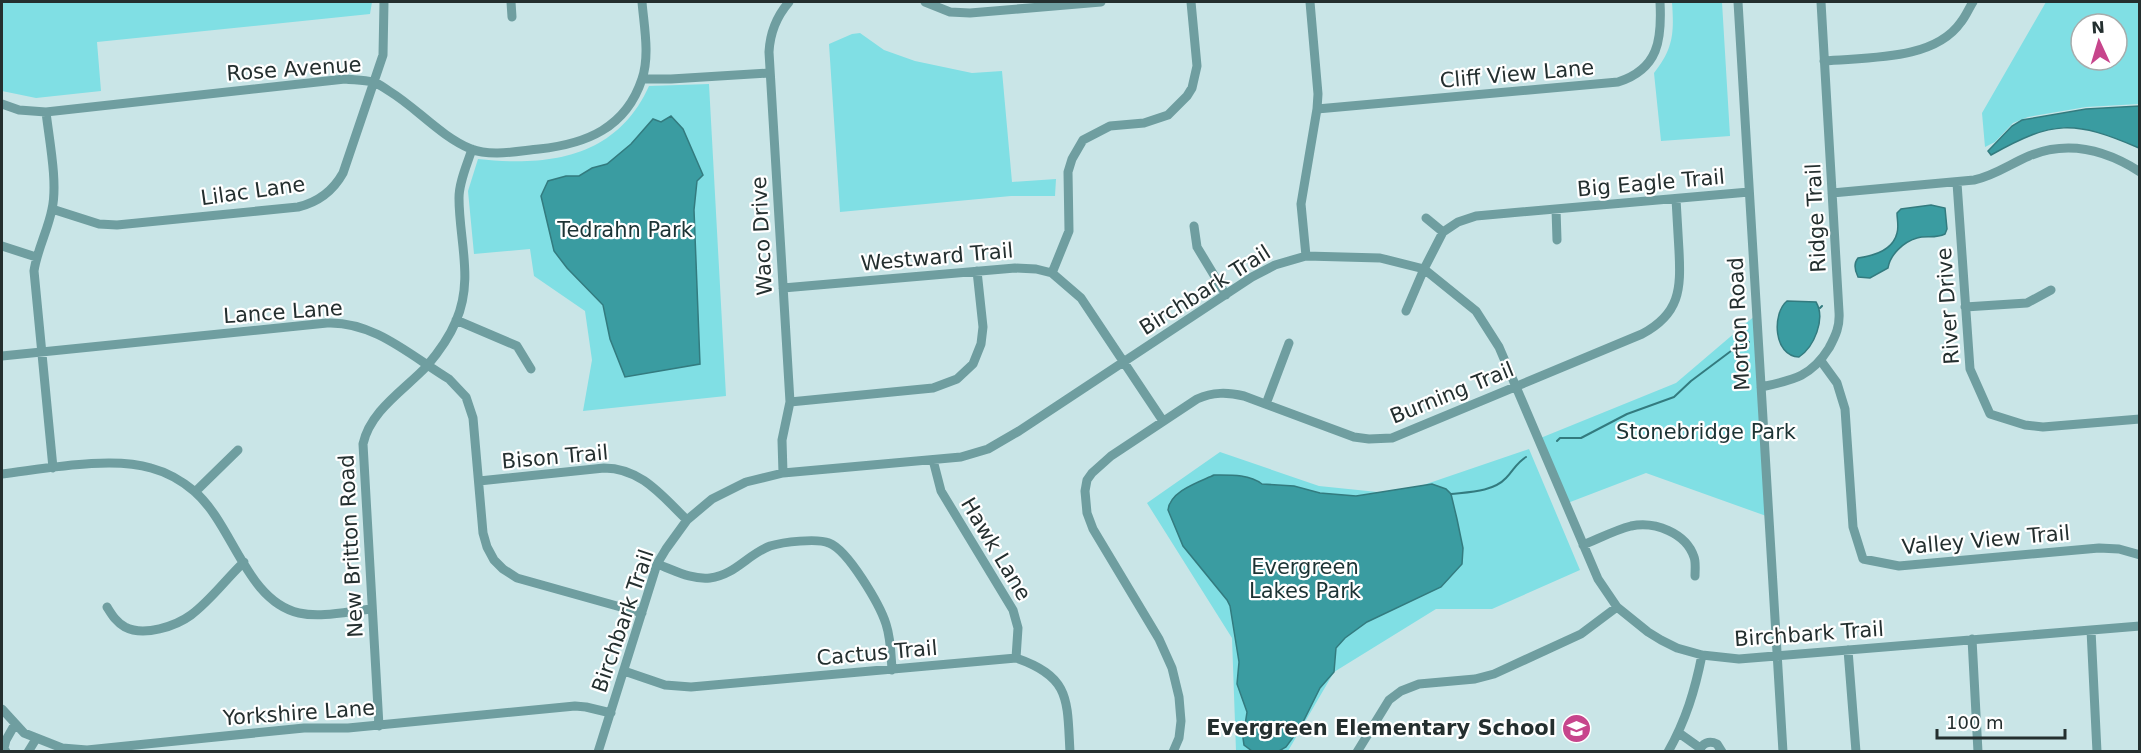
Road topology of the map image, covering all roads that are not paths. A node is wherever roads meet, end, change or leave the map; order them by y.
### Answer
1 (384, 2) edge
2 (510, 2) edge
3 (642, 2) edge
4 (789, 2) edge
5 (925, 2) edge
6 (1101, 2) edge
7 (1191, 2) edge
8 (1310, 2) edge
9 (1660, 2) edge
10 (1738, 2) edge
11 (1821, 2) edge
12 (1973, 2) edge
13 (512, 17) dead end
14 (1824, 61) junction
15 (769, 73) junction
16 (642, 79) junction
17 (374, 82) junction
18 (2, 104) edge
19 (1317, 109) junction
20 (46, 112) junction
21 (472, 149) junction
22 (2139, 172) edge
23 (1957, 183) junction
24 (1749, 192) junction
25 (1832, 193) junction
26 (1676, 199) junction
27 (52, 209) junction
28 (1556, 209) junction
29 (1426, 219) dead end
30 (1194, 226) dead end
31 (1443, 231) junction
32 (1557, 240) dead end
33 (2, 246) edge
34 (1306, 256) junction
35 (36, 257) junction
36 (1424, 270) junction
37 (978, 271) junction
38 (1052, 273) junction
39 (783, 288) junction
40 (2051, 290) dead end
41 (1226, 295) junction
42 (1965, 307) junction
43 (1406, 311) dead end
44 (456, 320) junction
45 (1289, 343) dead end
46 (42, 352) junction
47 (2, 356) edge
48 (1821, 361) junction
49 (1124, 362) junction
50 (427, 365) junction
51 (531, 369) dead end
52 (1516, 387) junction
53 (1761, 387) junction
54 (790, 402) junction
55 (1266, 404) junction
56 (2139, 419) edge
57 (1163, 421) junction
58 (238, 450) dead end
59 (933, 460) junction
60 (53, 468) junction
61 (783, 473) junction
62 (2, 474) edge
63 (479, 481) junction
64 (195, 492) junction
65 (687, 520) junction
66 (1583, 545) junction
67 (2139, 555) edge
68 (244, 562) junction
69 (657, 564) junction
70 (1695, 576) dead end
71 (107, 607) dead end
72 (1617, 607) junction
73 (372, 609) junction
74 (642, 613) junction
75 (2139, 626) edge
76 (2091, 630) junction
77 (1972, 639) junction
78 (1848, 650) junction
79 (1702, 655) junction
80 (1777, 656) junction
81 (1016, 658) junction
82 (892, 670) junction
83 (624, 671) junction
84 (2, 709) edge
85 (611, 713) junction
86 (15, 724) junction
87 (379, 726) junction
88 (1679, 733) junction
89 (36, 739) junction
90 (1700, 750) edge
91 (6, 752) edge
92 (28, 752) edge
93 (598, 752) edge
94 (1070, 752) edge
95 (1173, 752) edge
96 (1357, 752) edge
97 (1668, 752) edge
98 (1722, 752) edge
99 (1783, 752) edge
100 (1856, 752) edge
101 (1978, 752) edge
102 (2097, 752) edge

1 - 17 street, Lilac Lane
2 - 13 street
3 - 16 street, Rose Avenue
4 - 15 street, Waco Drive
5 - 6 street
7 - 38 street
8 - 19 street
9 - 19 street, Cliff View Lane
10 - 24 street, Morton Road
11 - 14 street, Ridge Trail
12 - 14 street
14 - 25 street, Ridge Trail
15 - 16 street
15 - 39 street, Waco Drive
16 - 21 street, Rose Avenue
17 - 20 street, Rose Avenue
17 - 21 street, Rose Avenue
17 - 27 street, Lilac Lane
18 - 20 street, Rose Avenue
19 - 34 street
20 - 27 street
21 - 44 street, New Britton Road
22 - 23 street
23 - 25 street
23 - 42 street, River Drive
24 - 26 street, Big Eagle Trail
24 - 53 street, Morton Road
25 - 48 street, Ridge Trail
26 - 28 street, Big Eagle Trail
26 - 52 street, Burning Trail
27 - 35 street
28 - 31 street, Big Eagle Trail
28 - 32 street, Big Eagle Trail
29 - 31 street
30 - 41 street
31 - 36 street
33 - 35 street
34 - 36 street, Birchbark Trail
34 - 41 street, Birchbark Trail
35 - 46 street
36 - 43 street
36 - 52 street, Birchbark Trail
37 - 38 street, Westward Trail
37 - 39 street, Westward Trail
37 - 54 street
38 - 49 street
39 - 54 street, Waco Drive
40 - 42 street
41 - 49 street, Birchbark Trail
42 - 56 street, River Drive
44 - 50 street, New Britton Road
44 - 51 street
45 - 55 street
46 - 47 street, Lance Lane
46 - 50 street, Lance Lane
46 - 60 street
48 - 53 street, Ridge Trail
48 - 67 street, Valley View Trail
49 - 57 street
49 - 59 street, Birchbark Trail
50 - 63 street, Lance Lane
50 - 73 street, New Britton Road
52 - 55 street, Burning Trail
52 - 66 street, Birchbark Trail
53 - 80 street, Morton Road
54 - 61 street, Waco Drive
55 - 57 street, Burning Trail
57 - 95 street, Burning Trail
58 - 64 street
59 - 61 street, Birchbark Trail
59 - 81 street, Hawk Lane
60 - 62 street
60 - 64 street
61 - 65 street, Birchbark Trail
63 - 65 street, Bison Trail
63 - 74 street, Lance Lane
64 - 68 street
65 - 69 street, Birchbark Trail
66 - 70 street
66 - 72 street, Birchbark Trail
68 - 71 street
68 - 73 street
69 - 74 street, Birchbark Trail
69 - 82 street
72 - 79 street, Birchbark Trail
72 - 96 street
73 - 87 street, New Britton Road
74 - 83 street, Birchbark Trail
75 - 76 street, Birchbark Trail
76 - 77 street, Birchbark Trail
76 - 102 street
77 - 78 street, Birchbark Trail
77 - 101 street
78 - 80 street, Birchbark Trail
78 - 100 street
79 - 80 street, Birchbark Trail
79 - 88 street
80 - 99 street, Morton Road
81 - 82 street, Cactus Trail
81 - 94 street, Cactus Trail
82 - 83 street, Cactus Trail
83 - 85 street, Birchbark Trail
84 - 86 street, Yorkshire Lane
85 - 87 street, Yorkshire Lane
85 - 93 street, Birchbark Trail
86 - 89 street, Yorkshire Lane
86 - 91 street
87 - 89 street, Yorkshire Lane
88 - 90 street
88 - 97 street
89 - 92 street
90 - 98 street

